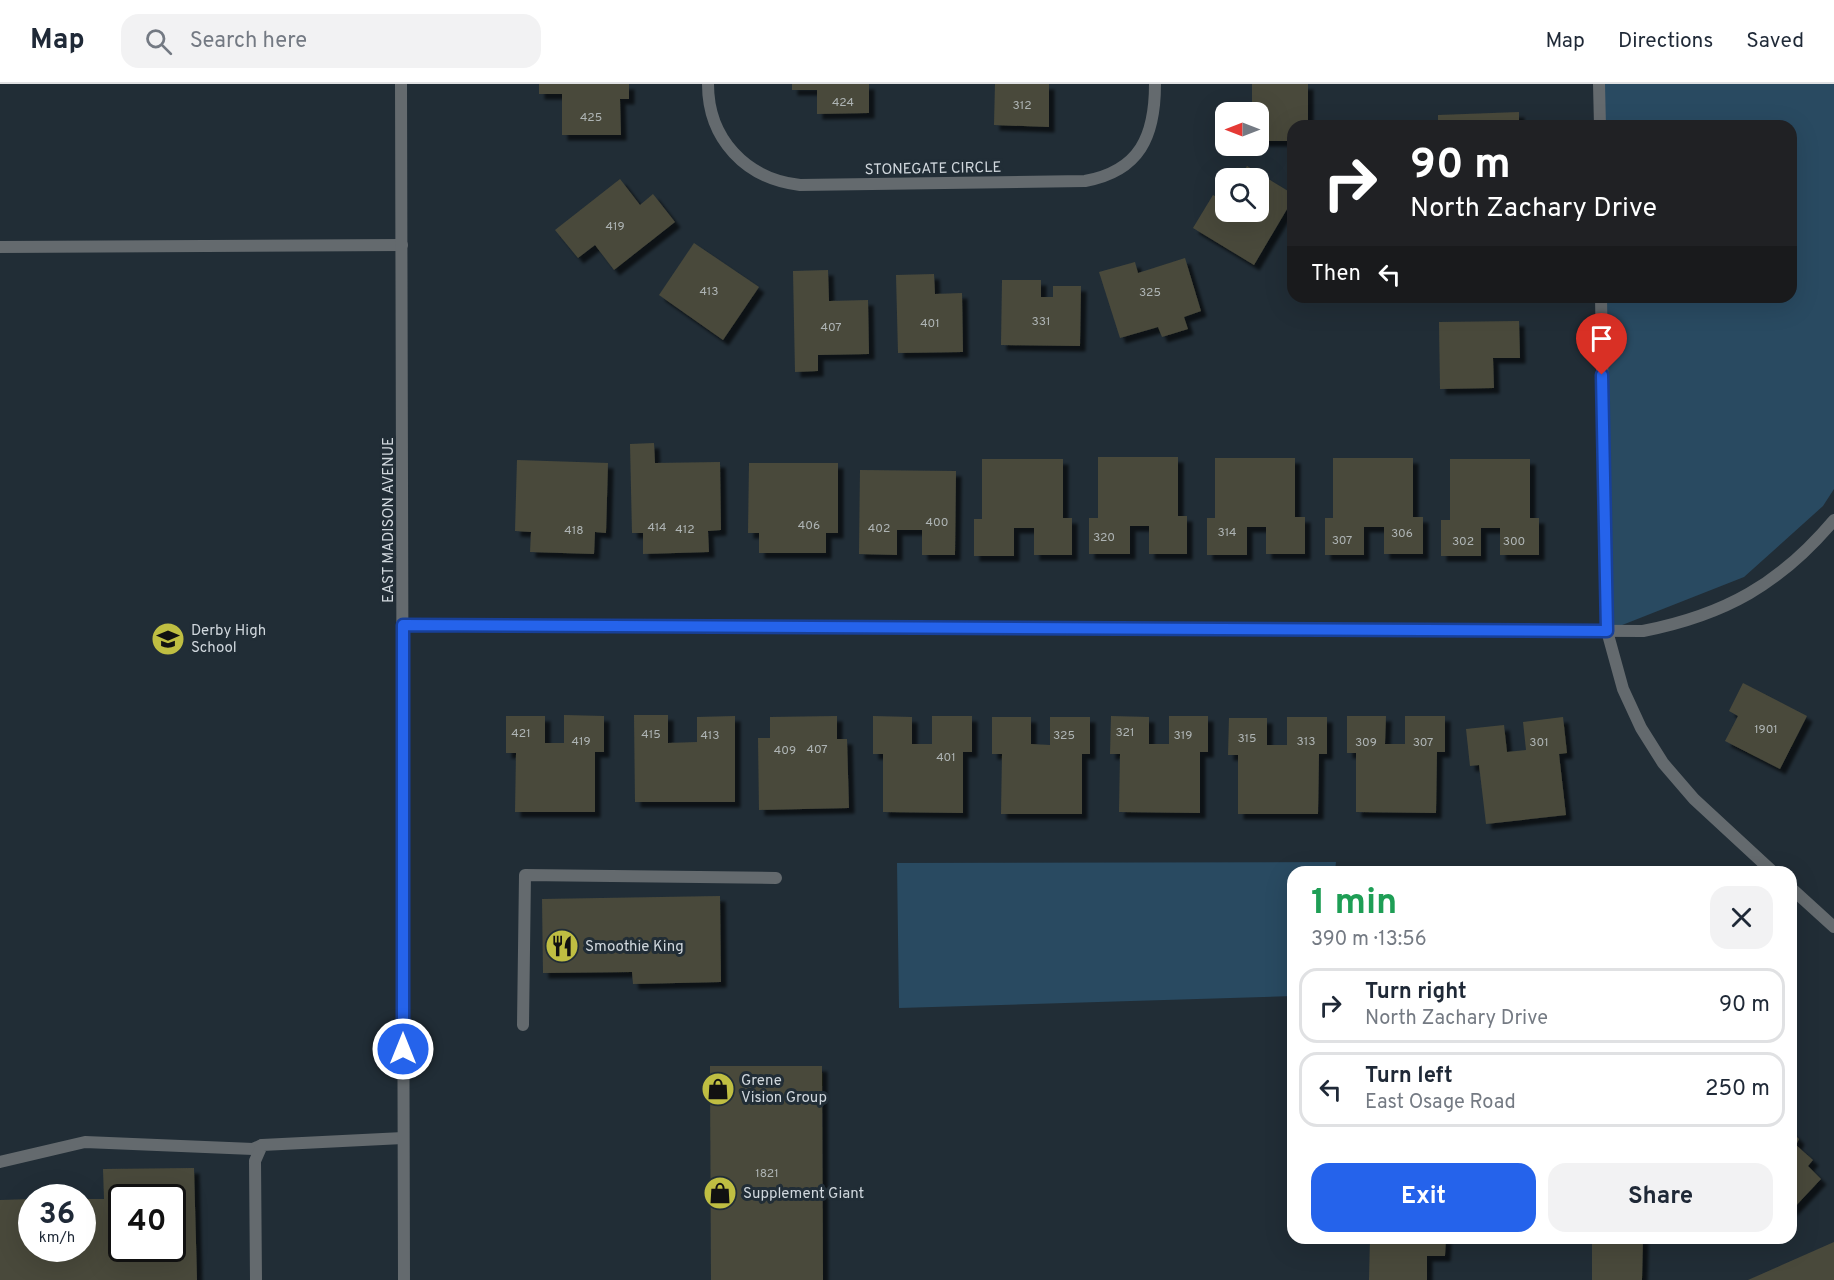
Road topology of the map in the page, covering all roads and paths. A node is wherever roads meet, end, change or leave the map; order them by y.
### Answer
1 (401, 84) edge
2 (708, 84) edge
3 (1155, 84) edge
4 (1599, 84) edge
5 (1600, 120) edge
6 (402, 245) junction
7 (0, 247) edge
8 (1601, 303) edge
9 (1834, 520) edge
10 (403, 625) junction
11 (1607, 631) junction
12 (1767, 866) edge
13 (776, 878) dead end
14 (1797, 893) edge
15 (1834, 927) edge
16 (523, 1025) dead end
17 (403, 1138) junction
18 (262, 1145) junction
19 (0, 1162) edge
20 (256, 1280) edge
21 (404, 1280) edge

1 - 6 street, EAST MADISON AVENUE
2 - 3 street, STONEGATE CIRCLE
4 - 5 street
6 - 7 street
6 - 10 street, EAST MADISON AVENUE
8 - 11 street
9 - 11 street
10 - 11 street
10 - 17 street, EAST MADISON AVENUE
11 - 12 street
13 - 16 street
14 - 15 street
17 - 18 street
17 - 21 street, EAST MADISON AVENUE
18 - 19 street
18 - 20 street

